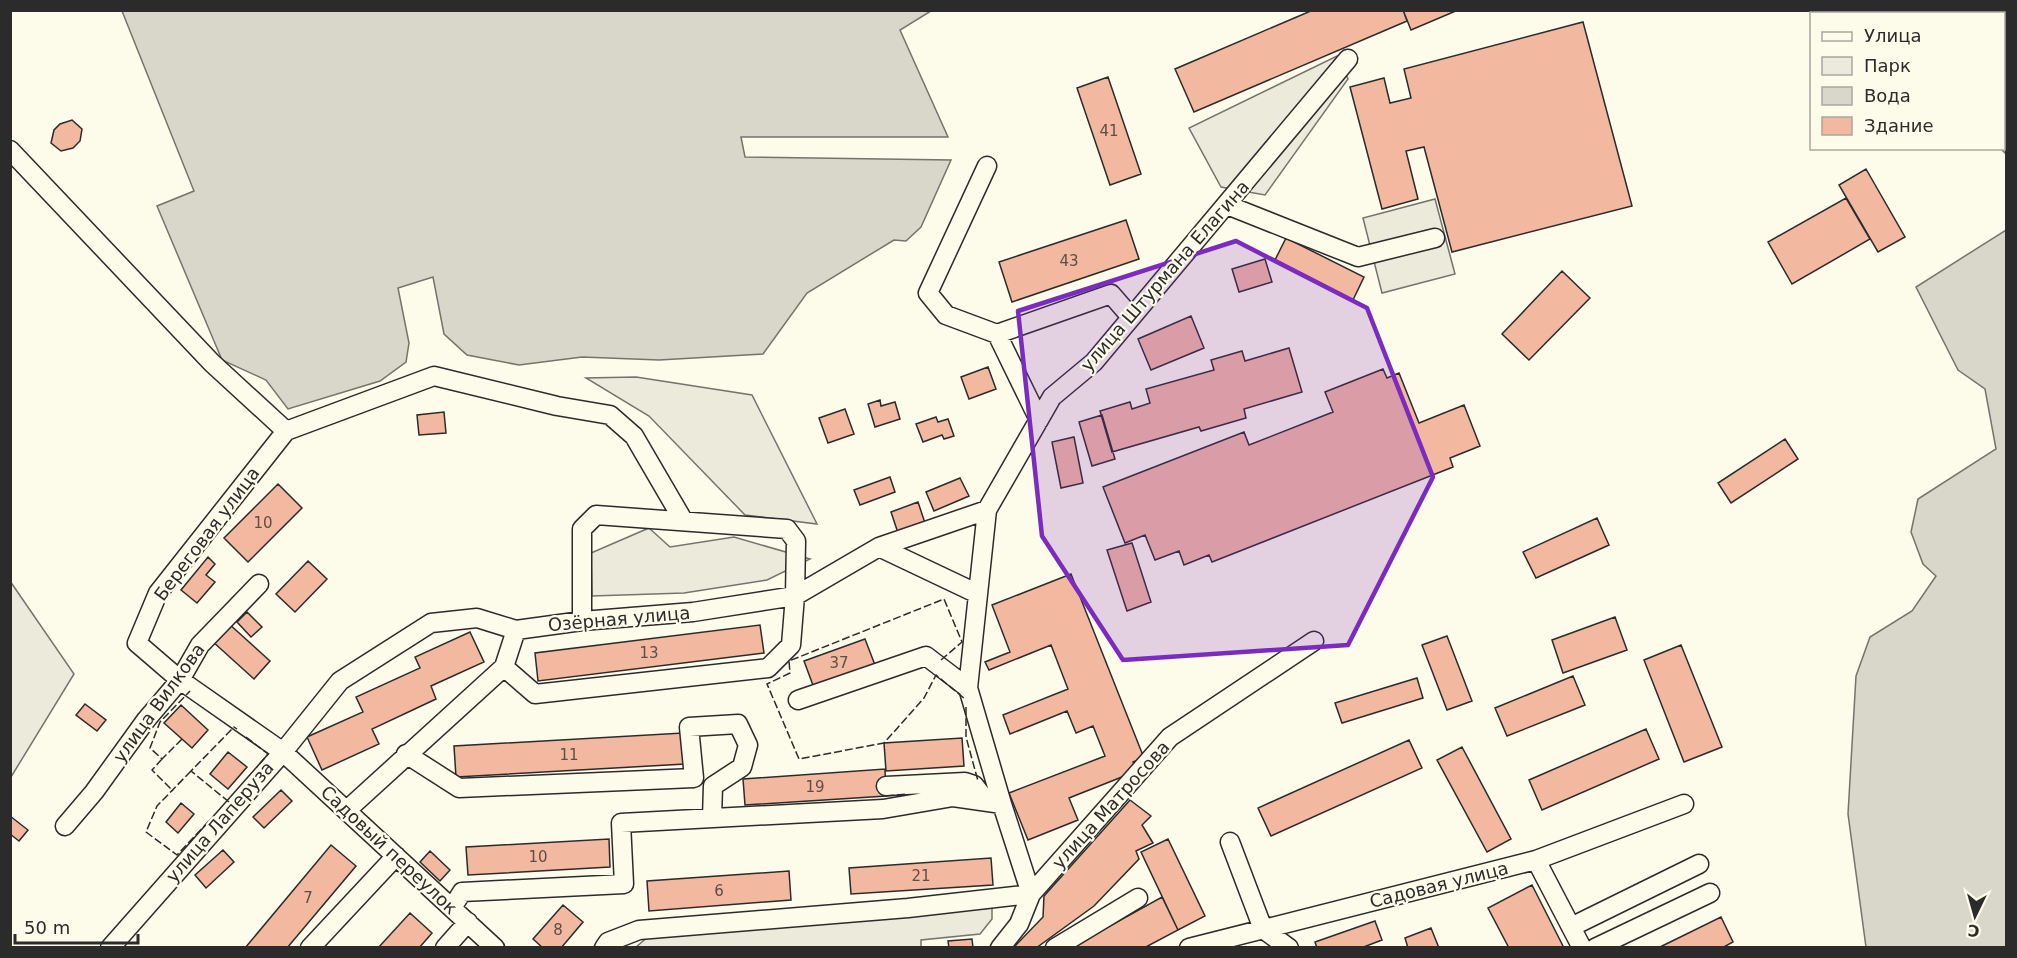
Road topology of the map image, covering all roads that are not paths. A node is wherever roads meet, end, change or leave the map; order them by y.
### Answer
1 (1348, 59) dead end
2 (10, 150) edge
3 (987, 166) dead end
4 (1227, 205) junction
5 (1434, 238) dead end
6 (1131, 317) junction
7 (997, 334) junction
8 (1039, 420) junction
9 (286, 431) junction
10 (987, 510) junction
11 (683, 520) junction
12 (879, 547) junction
13 (259, 584) dead end
14 (978, 594) junction
15 (795, 596) junction
16 (582, 621) junction
17 (516, 630) junction
18 (1314, 641) dead end
19 (137, 643) joint
20 (504, 667) junction
21 (180, 680) junction
22 (968, 688) junction
23 (798, 700) dead end
24 (283, 752) junction
25 (406, 754) junction
26 (886, 786) dead end
27 (994, 803) junction
28 (1684, 804) dead end
29 (347, 810) junction
30 (712, 818) junction
31 (65, 826) dead end
32 (1230, 842) dead end
33 (396, 856) junction
34 (1536, 860) junction
35 (1699, 864) dead end
36 (1710, 893) dead end
37 (1031, 894) junction
38 (1138, 898) dead end
39 (452, 908) junction
40 (468, 922) junction
41 (1571, 927) junction
42 (1263, 929) junction
43 (110, 948) edge
44 (310, 948) edge
45 (444, 948) edge
46 (495, 948) edge
47 (604, 948) edge
48 (1000, 948) edge
49 (1055, 948) edge
50 (1189, 948) edge
51 (1289, 948) edge
52 (1582, 948) edge
53 (1595, 948) edge

1 - 4 street, улица Штурмана Елагина
2 - 9 street
3 - 7 street
4 - 5 street
4 - 6 street, улица Штурмана Елагина
6 - 7 street
6 - 8 street, улица Штурмана Елагина
7 - 8 street
8 - 10 street, улица Штурмана Елагина
9 - 11 street
9 - 19 street, Береговая улица
10 - 12 street, Озёрная улица
10 - 14 street, улица Штурмана Елагина
11 - 15 street
11 - 16 street
12 - 14 street
12 - 15 street, Озёрная улица
13 - 21 street, улица Вилкова
14 - 22 street, улица Штурмана Елагина
15 - 16 street, Озёрная улица
15 - 20 street
16 - 17 street, Озёрная улица
17 - 20 street
17 - 24 street, Озёрная улица
18 - 37 street, улица Матросова
19 - 21 street, Садовый переулок
20 - 25 street
21 - 24 street, Садовый переулок
21 - 31 street, улица Вилкова
22 - 23 street
22 - 27 street, улица Штурмана Елагина
24 - 29 street, Садовый переулок
24 - 43 street, улица Лаперуза
25 - 29 street
25 - 30 street
26 - 27 street
27 - 30 street
27 - 37 street, улица Штурмана Елагина
28 - 34 street, Садовая улица
29 - 33 street, Садовый переулок
30 - 39 street
32 - 42 street
33 - 39 street, Садовый переулок
33 - 44 street
34 - 41 street
34 - 42 street, Садовая улица
35 - 41 street
36 - 53 street
37 - 47 street
37 - 48 street
38 - 49 street
39 - 40 street, Садовый переулок
40 - 45 street
40 - 46 street, Садовый переулок
41 - 52 street
42 - 50 street, Садовая улица
42 - 51 street

